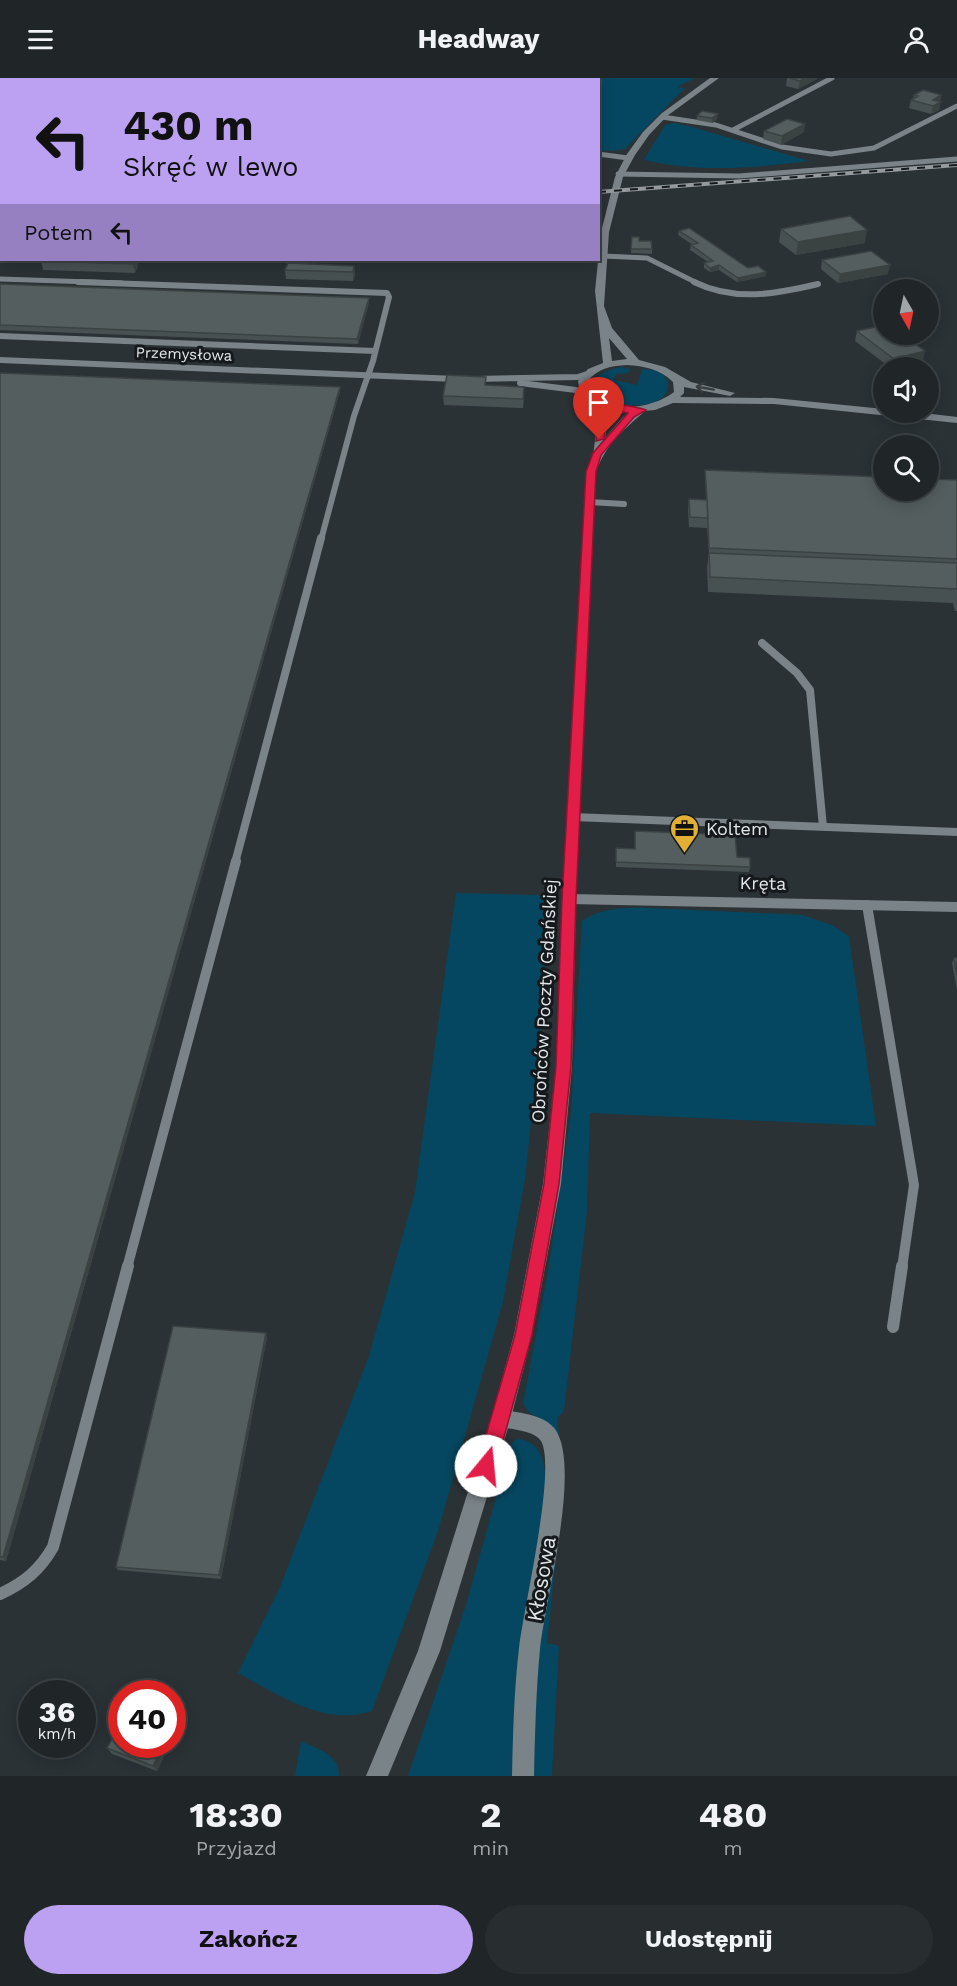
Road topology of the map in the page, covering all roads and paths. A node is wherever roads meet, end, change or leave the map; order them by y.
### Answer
1 (715, 78) edge
2 (832, 78) edge
3 (957, 106) edge
4 (662, 117) junction
5 (733, 130) junction
6 (600, 154) edge
7 (628, 158) junction
8 (957, 159) edge
9 (618, 174) junction
10 (603, 256) junction
11 (0, 279) edge
12 (818, 284) dead end
13 (604, 324) junction
14 (0, 336) edge
15 (375, 351) junction
16 (0, 360) edge
17 (635, 362) junction
18 (608, 364) junction
19 (587, 374) junction
20 (367, 375) junction
21 (460, 379) edge
22 (471, 379) edge
23 (494, 380) junction
24 (678, 381) junction
25 (586, 394) junction
26 (673, 400) junction
27 (774, 401) junction
28 (601, 404) junction
29 (642, 410) junction
30 (957, 420) edge
31 (597, 455) junction
32 (589, 502) junction
33 (624, 504) dead end
34 (762, 643) dead end
35 (573, 817) junction
36 (823, 827) junction
37 (957, 832) edge
38 (569, 899) junction
39 (867, 905) junction
40 (957, 907) edge
41 (893, 1327) dead end
42 (501, 1418) junction
43 (0, 1594) edge
44 (377, 1776) edge
45 (523, 1776) edge

1 - 4 street
2 - 5 lane
3 - 5 lane
4 - 5 lane
4 - 7 street
6 - 7 lane
7 - 9 street
8 - 9 lane
9 - 10 street
10 - 12 lane
10 - 13 street
11 - 15 lane
13 - 17 street
13 - 18 street
14 - 15 lane
15 - 20 lane
16 - 20 lane, Przemysłowa
17 - 18 street
17 - 24 street
18 - 19 street
19 - 23 lane
19 - 25 street
20 - 21 lane, Przemysłowa
20 - 43 lane
22 - 23 lane
23 - 25 lane
24 - 26 street
27 -> 24 street
25 - 28 street
26 - 27 street
26 - 29 street
27 - 30 street
28 - 29 street
28 - 31 street, Obrońców Poczty Gdańskiej
29 - 31 street, Obrońców Poczty Gdańskiej
31 - 32 street, Obrońców Poczty Gdańskiej
32 - 33 lane
32 - 35 street, Obrońców Poczty Gdańskiej
34 - 36 lane
35 - 36 lane
35 - 38 street, Obrońców Poczty Gdańskiej
36 - 37 lane
38 - 39 street, Kręta
38 - 42 street, Obrońców Poczty Gdańskiej
39 - 40 street, Kręta
39 - 41 lane
42 - 44 street, Obrońców Poczty Gdańskiej
42 - 45 street, Kłosowa

